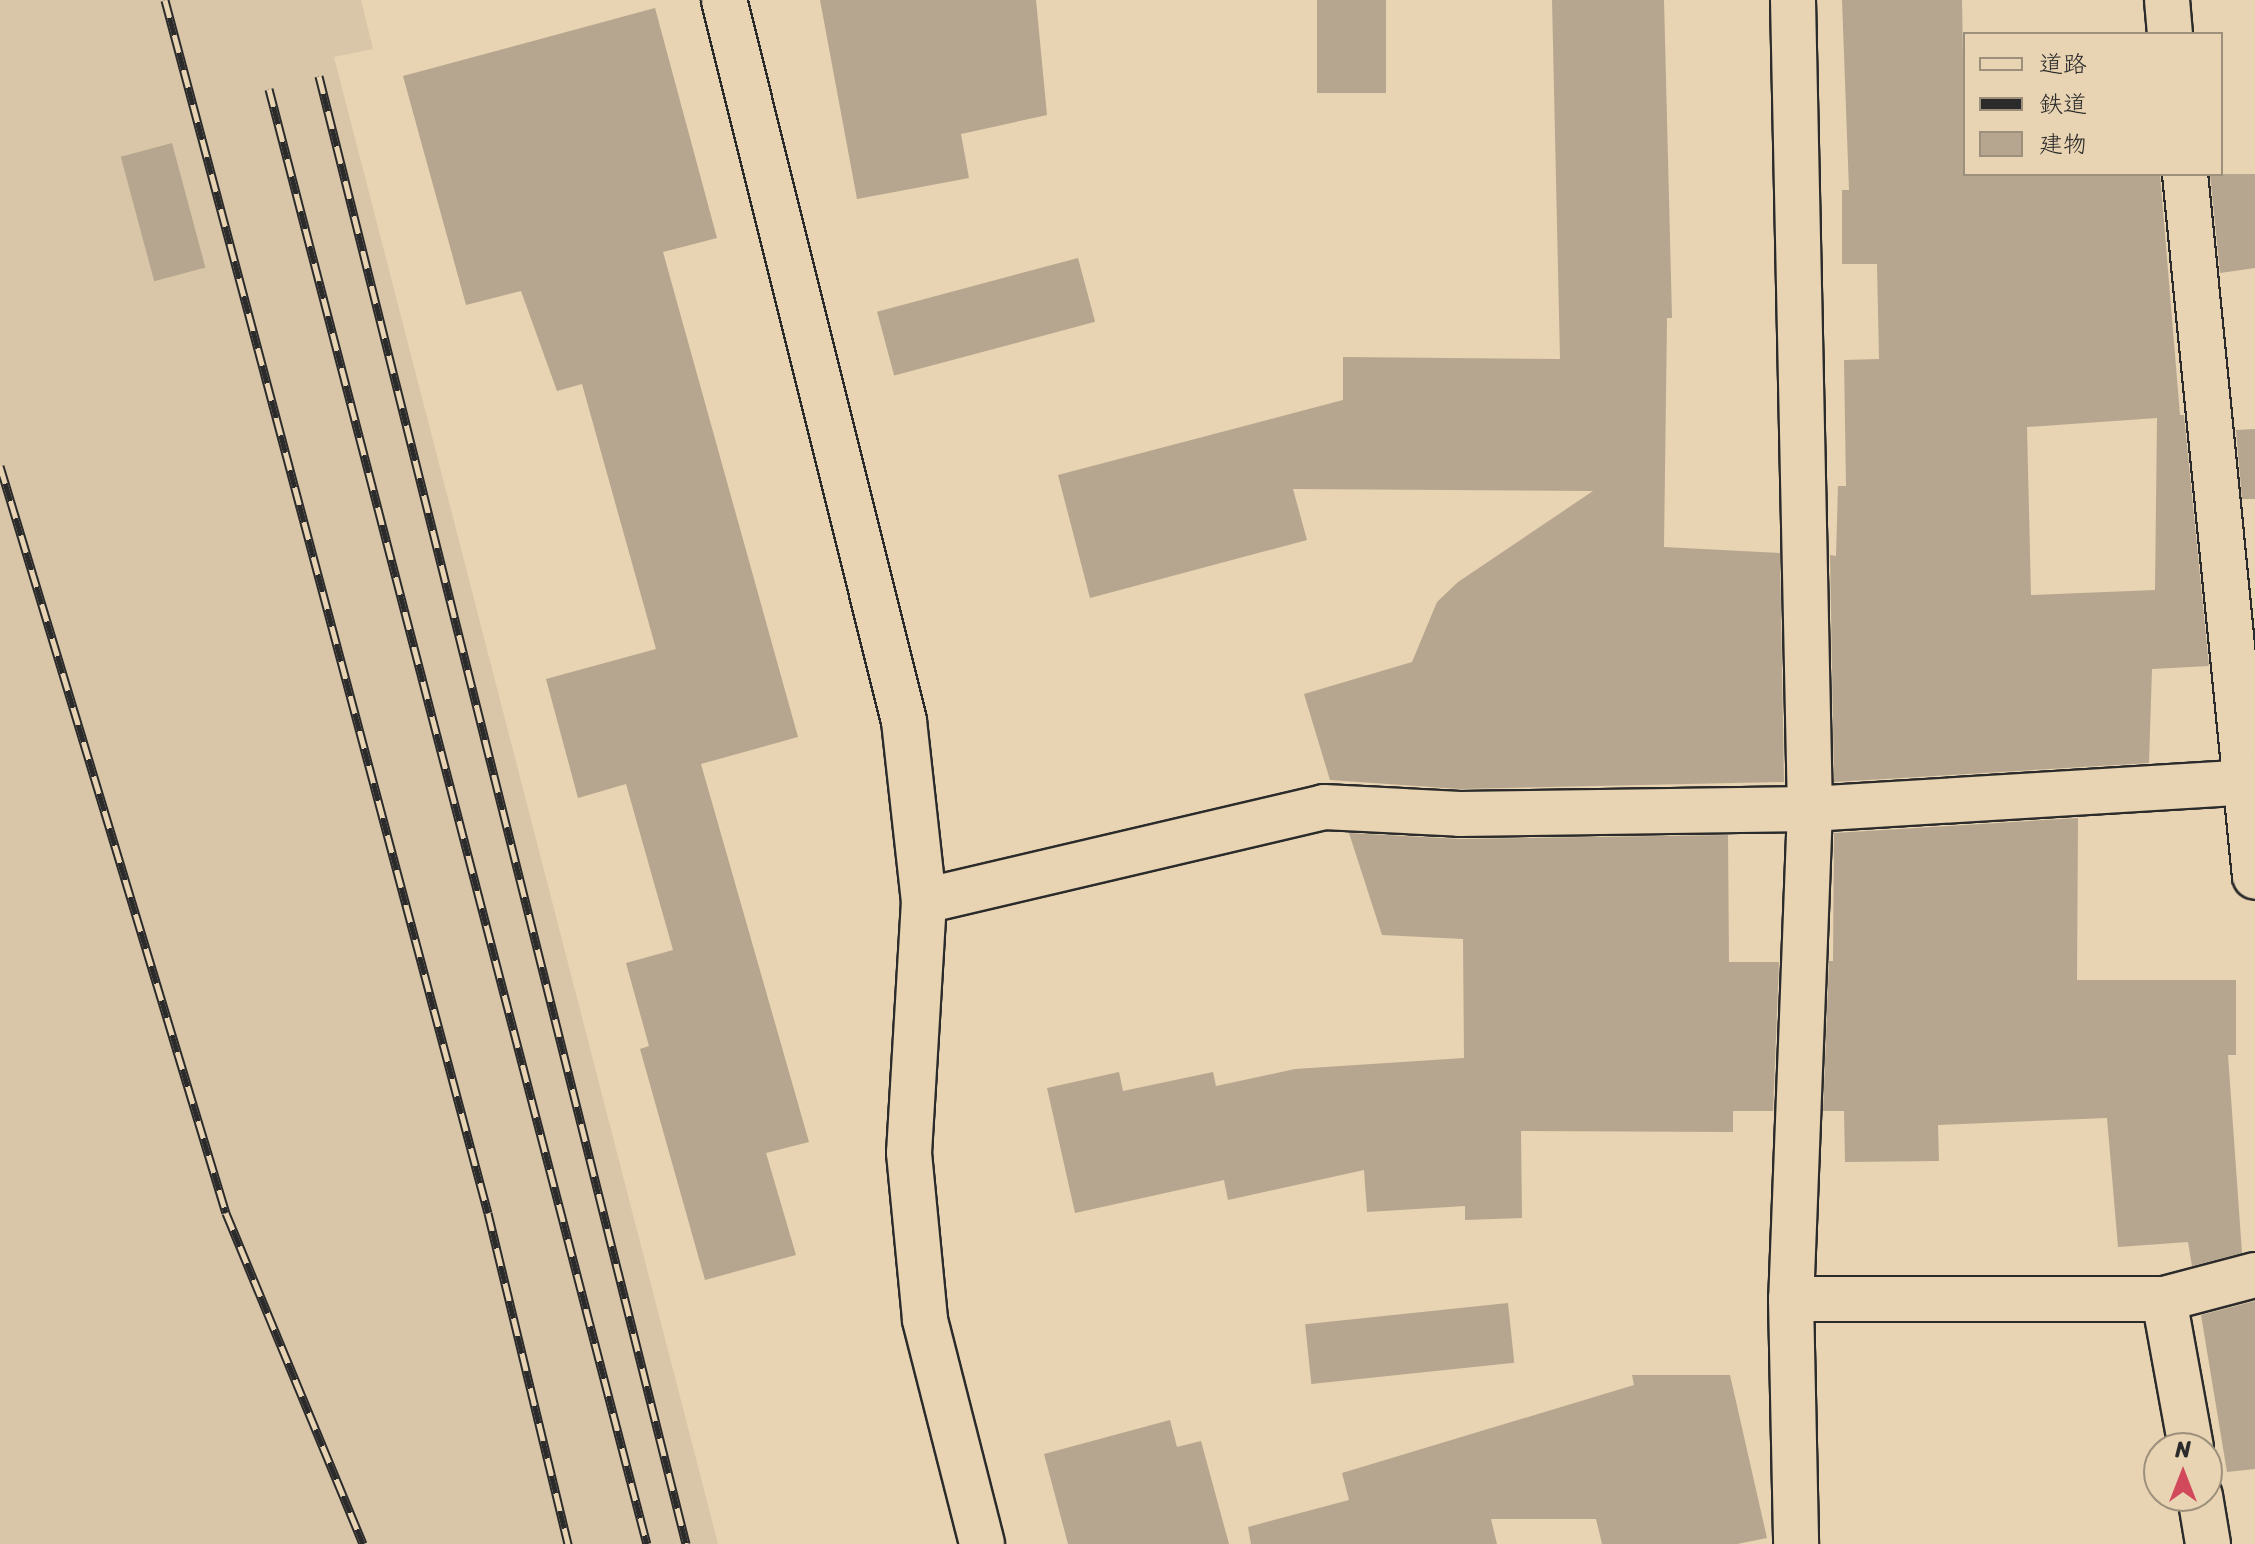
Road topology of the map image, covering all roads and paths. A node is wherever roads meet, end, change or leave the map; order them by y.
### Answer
1 (724, 0) edge
2 (1793, 0) edge
3 (2167, 0) edge
4 (2170, 32) edge
5 (2185, 176) edge
6 (2251, 782) edge
7 (1810, 809) junction
8 (2255, 877) edge
9 (924, 901) junction
10 (2255, 1275) edge
11 (1791, 1299) junction
12 (2164, 1299) junction
13 (2188, 1432) edge
14 (2203, 1512) edge
15 (982, 1544) edge
16 (1796, 1544) edge
17 (2208, 1544) edge

1 - 9 street
2 - 7 street
3 - 4 street
5 - 6 street
6 - 7 street
6 - 8 street
7 - 9 street
7 - 11 street
9 - 15 street
10 - 12 street
11 - 12 street
11 - 16 street
12 - 13 street
14 - 17 street

